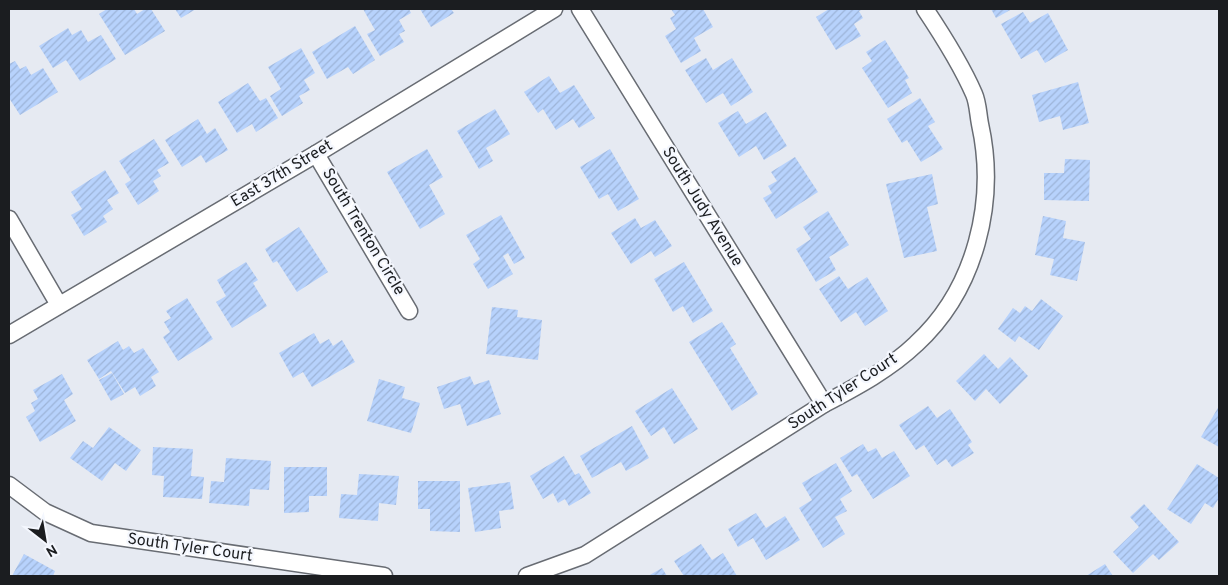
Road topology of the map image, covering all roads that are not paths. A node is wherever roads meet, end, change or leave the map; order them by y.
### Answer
1 (554, 9) edge
2 (580, 9) edge
3 (925, 9) edge
4 (316, 154) junction
5 (9, 219) edge
6 (59, 305) junction
7 (409, 311) dead end
8 (9, 335) edge
9 (824, 404) junction
10 (9, 485) edge
11 (384, 576) edge
12 (527, 576) edge

1 - 4 street, East 37th Street
2 - 9 street, South Judy Avenue
3 - 9 street, South Tyler Court
4 - 6 street, East 37th Street
4 - 7 street, South Trenton Circle
5 - 6 street
6 - 8 street, East 37th Street
9 - 12 street, South Tyler Court
10 - 11 street, South Tyler Court

